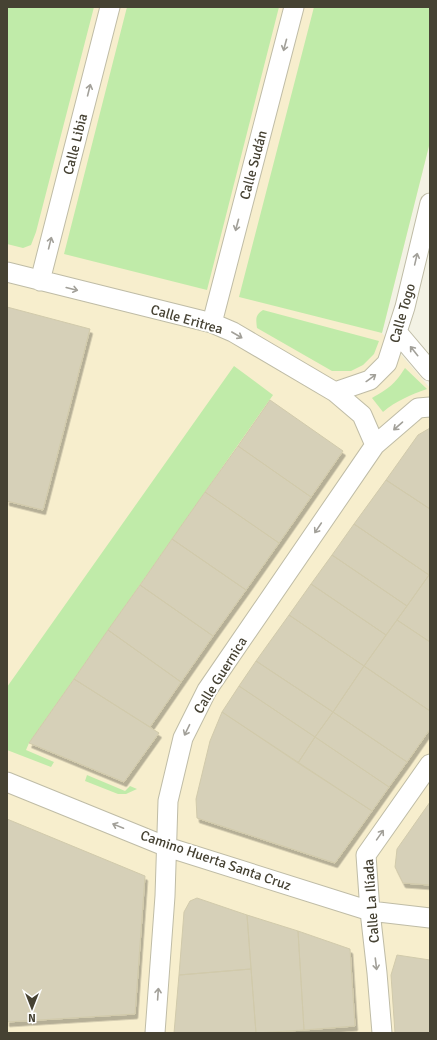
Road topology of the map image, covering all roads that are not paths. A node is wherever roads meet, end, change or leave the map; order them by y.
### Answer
1 (110, 7) edge
2 (294, 7) edge
3 (430, 203) edge
4 (7, 272) edge
5 (40, 281) junction
6 (212, 323) junction
7 (397, 332) junction
8 (430, 371) edge
9 (335, 392) junction
10 (430, 407) edge
11 (375, 445) junction
12 (430, 764) edge
13 (7, 782) edge
14 (167, 847) junction
15 (370, 911) junction
16 (430, 918) edge
17 (155, 1033) edge
18 (382, 1033) edge

5 -> 1 street, Calle Libia
2 -> 6 street, Calle Sudán
7 -> 3 street, Calle Togo
4 - 5 street, Calle Eritrea
5 -> 6 street, Calle Eritrea
6 -> 9 street, Calle Eritrea
8 -> 7 street
9 -> 7 street, Calle Togo
9 - 11 street, Calle Eritrea
10 -> 11 street, Calle Guernica
11 -> 14 street, Calle Guernica
15 -> 12 street, Calle La Ilíada
14 -> 13 street, Camino Huerta Santa Cruz
14 - 15 street, Camino Huerta Santa Cruz
17 -> 14 street, Calle Guernica
15 - 16 street, Camino Huerta Santa Cruz
15 -> 18 street, Calle La Ilíada

